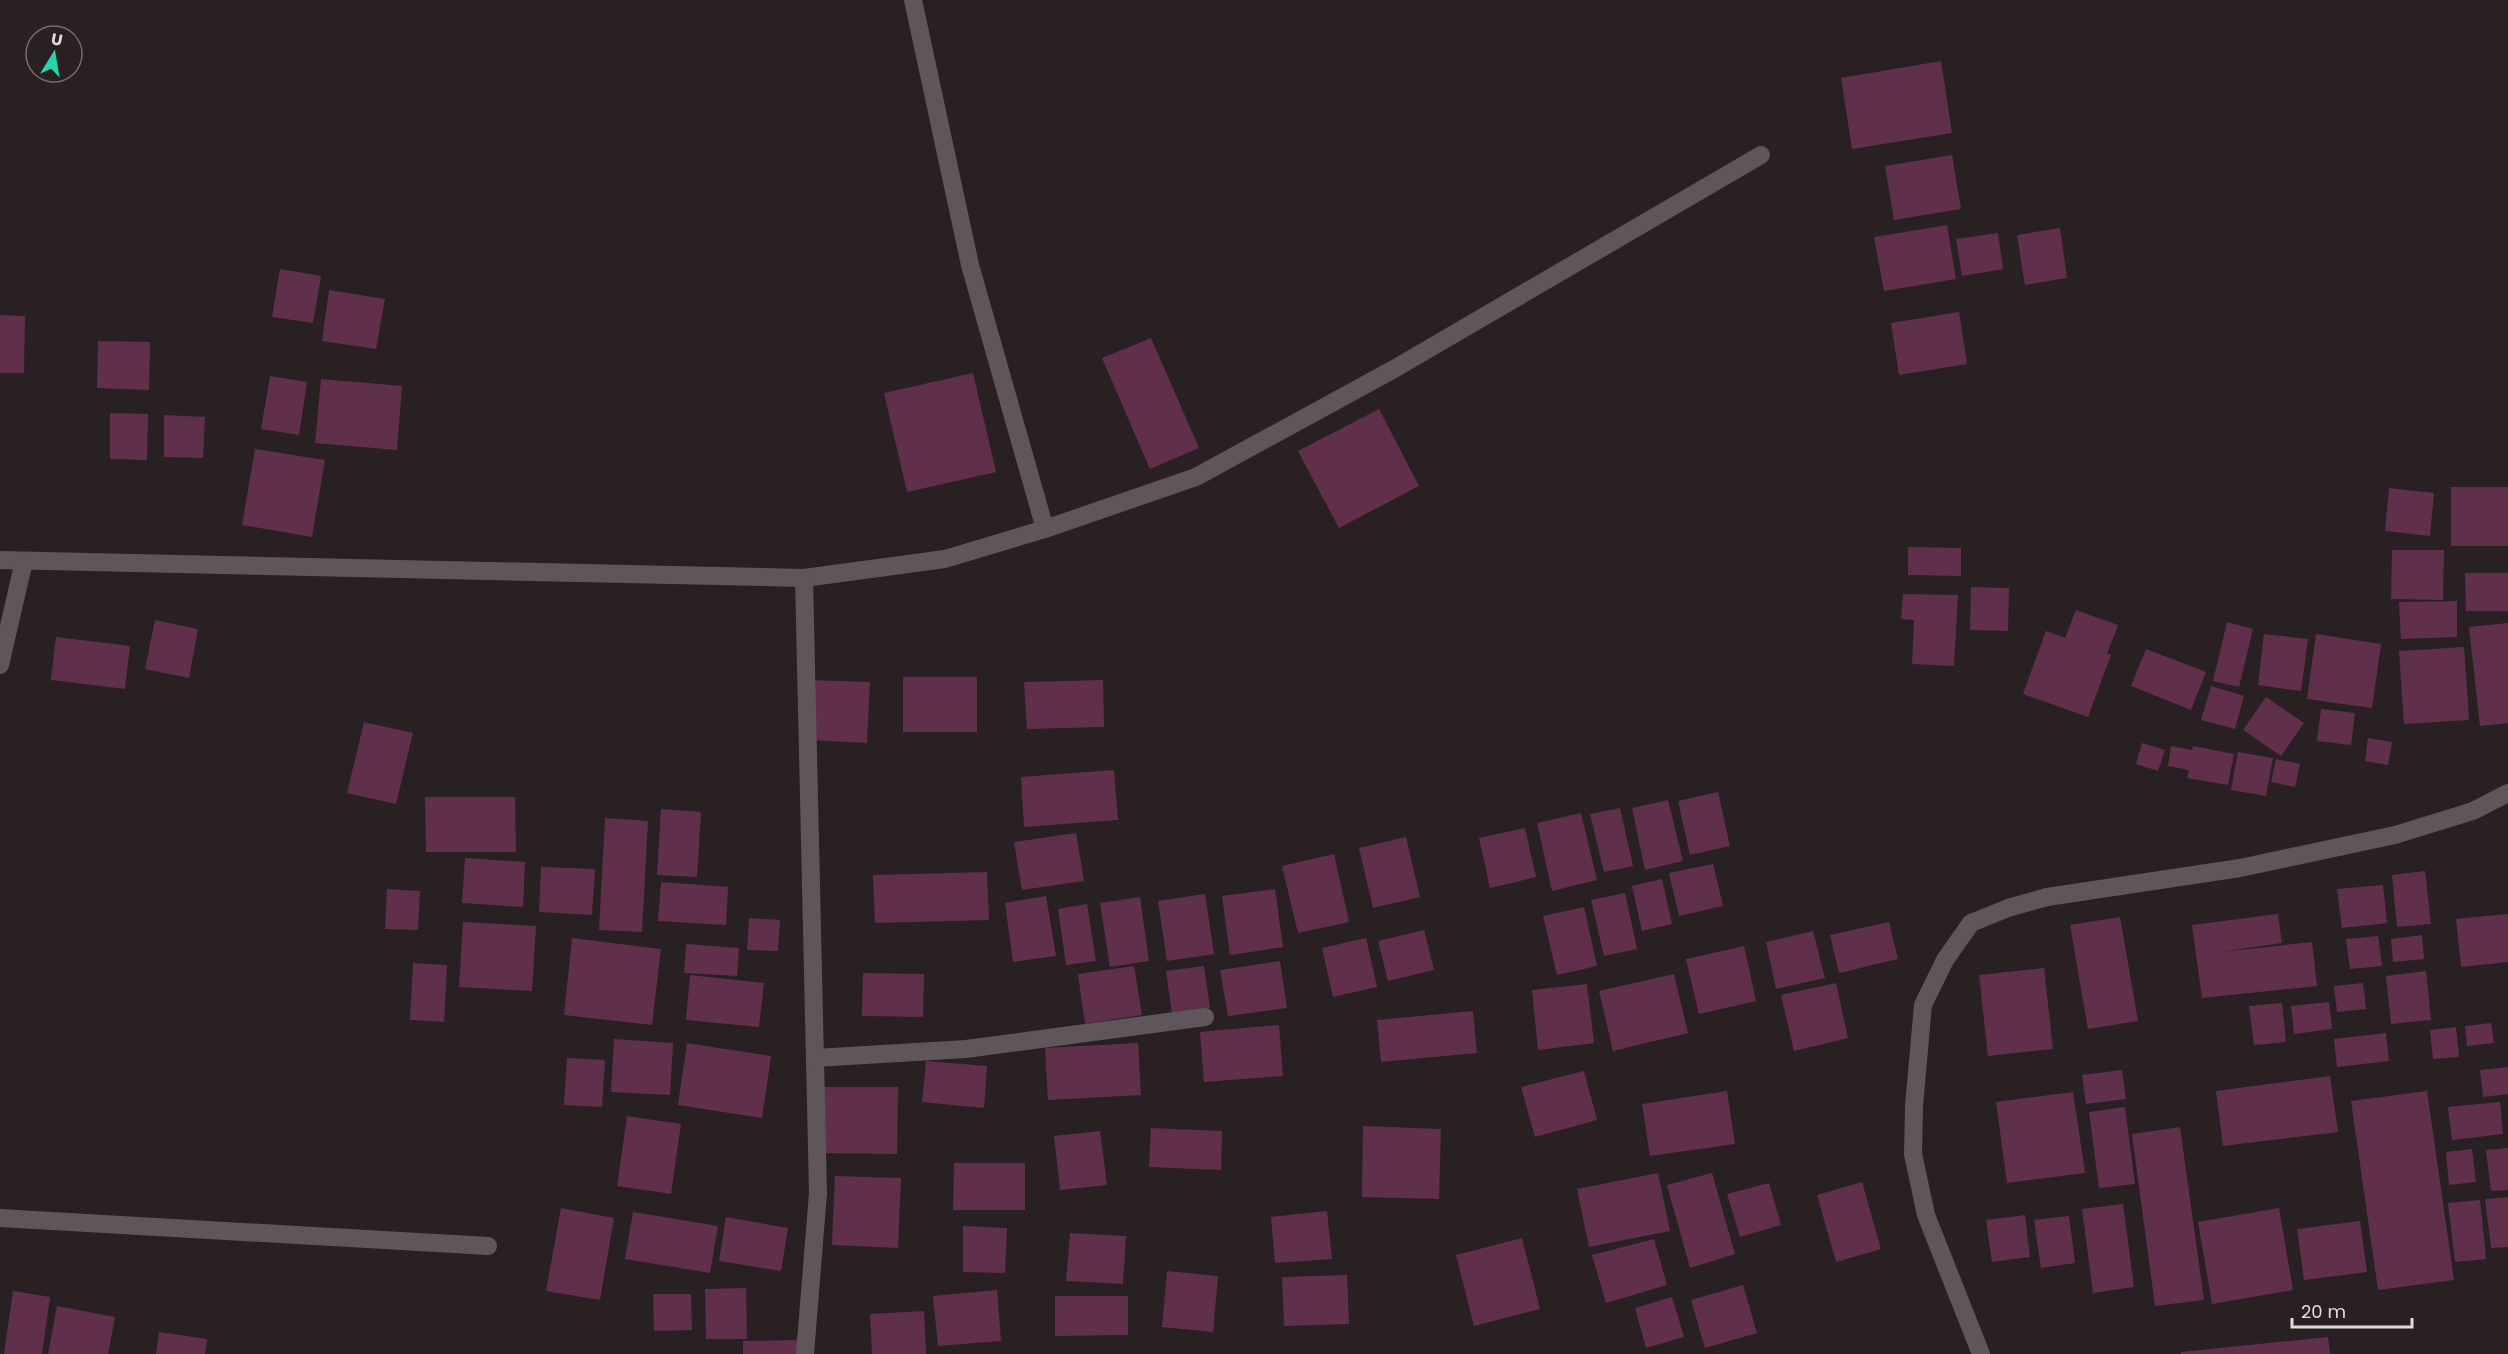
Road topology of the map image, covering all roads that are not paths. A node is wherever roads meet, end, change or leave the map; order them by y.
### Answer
1 (913, 0) edge
2 (1761, 155) dead end
3 (1045, 529) junction
4 (0, 560) edge
5 (24, 561) junction
6 (804, 578) junction
7 (0, 665) edge
8 (2508, 793) edge
9 (1204, 1017) dead end
10 (815, 1058) junction
11 (0, 1218) edge
12 (488, 1246) dead end
13 (805, 1354) edge
14 (1982, 1354) edge

1 - 3 street
2 - 3 street
3 - 6 street
4 - 5 street
5 - 6 street
5 - 7 street
6 - 10 street
8 - 14 street
9 - 10 street
10 - 13 street
11 - 12 street

